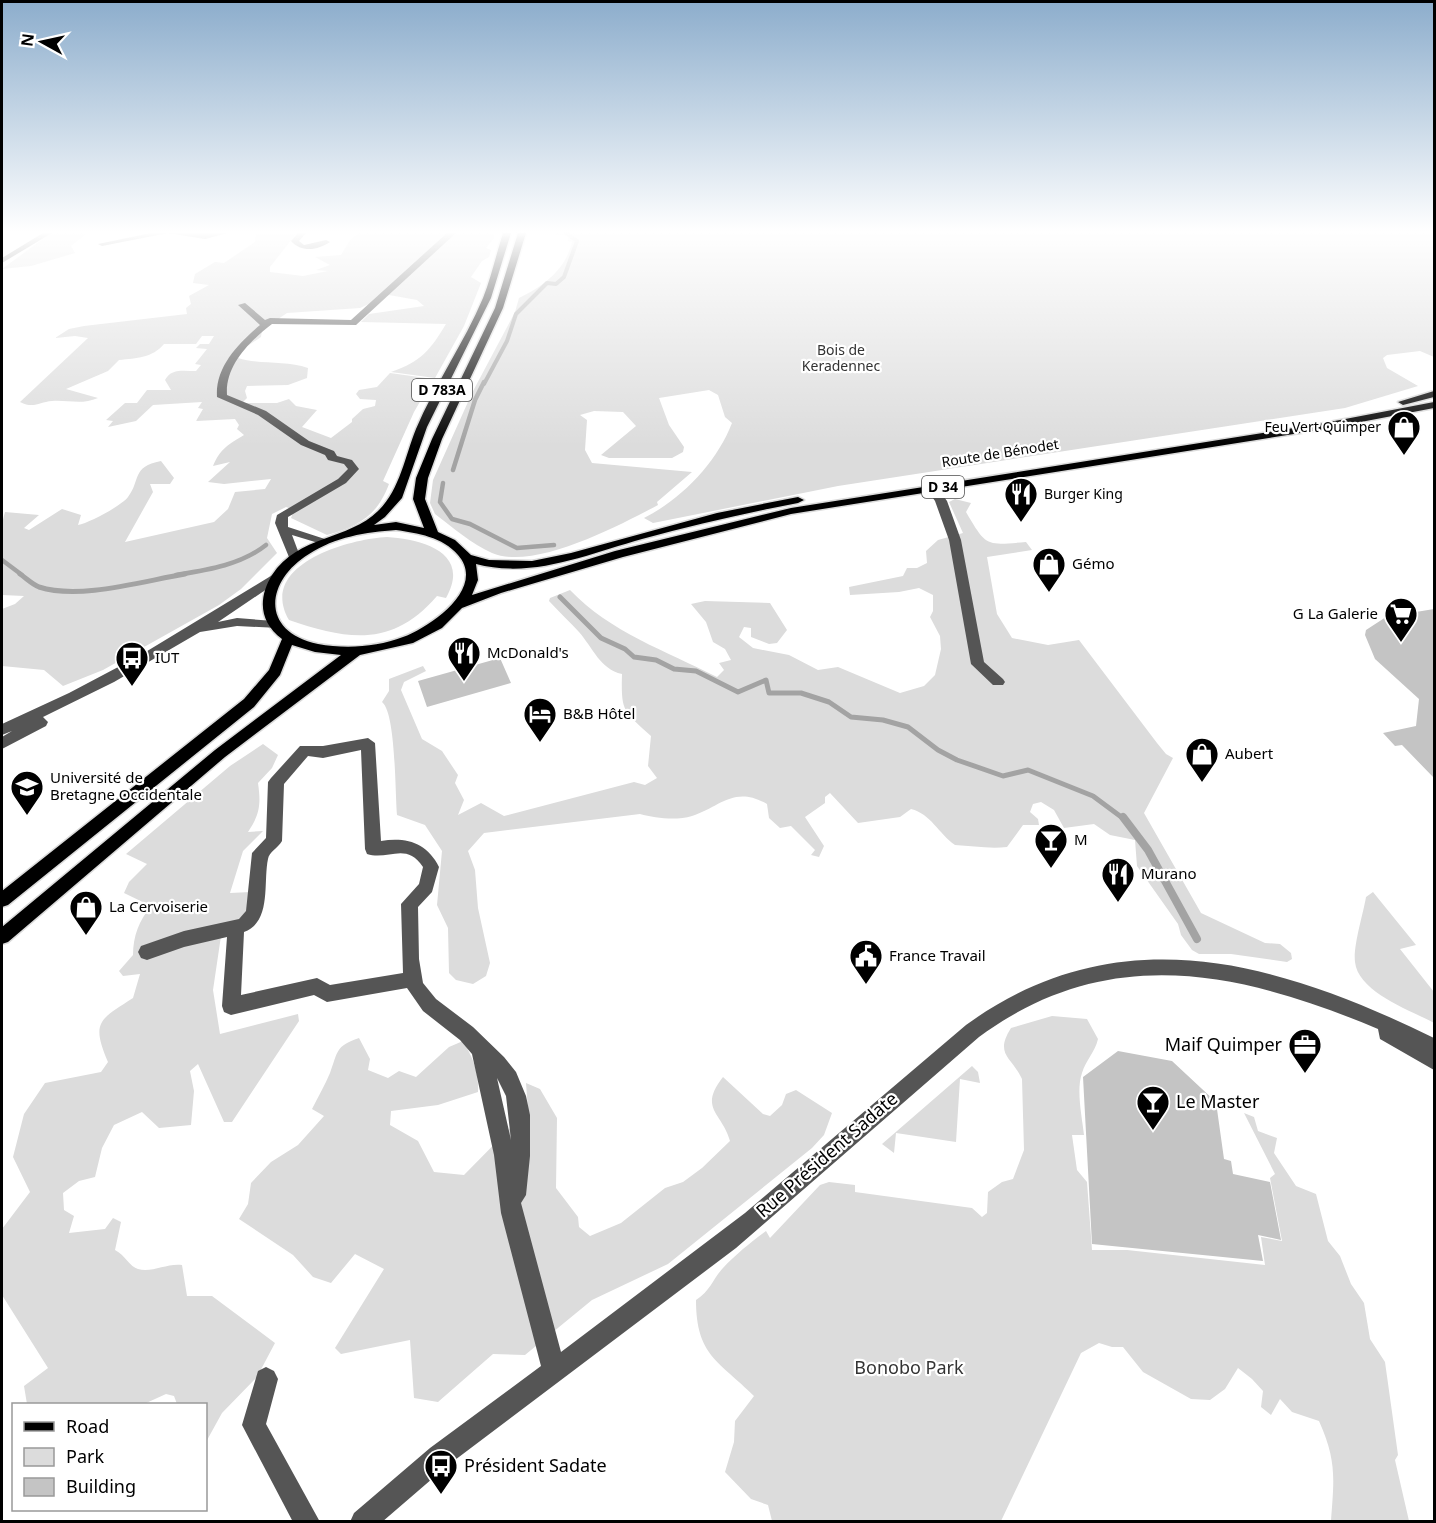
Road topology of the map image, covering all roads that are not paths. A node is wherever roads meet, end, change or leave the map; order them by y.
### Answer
1 (374, 304) edge
2 (485, 304) edge
3 (500, 304) edge
4 (242, 305) dead end
5 (265, 325) junction
6 (1433, 398) edge
7 (932, 488) junction
8 (284, 529) junction
9 (355, 531) junction
10 (432, 532) junction
11 (325, 541) junction
12 (467, 558) junction
13 (295, 559) junction
14 (279, 575) junction
15 (459, 604) junction
16 (274, 625) junction
17 (189, 633) junction
18 (290, 637) junction
19 (357, 651) junction
20 (998, 682) dead end
21 (83, 693) junction
22 (2, 730) edge
23 (2, 744) edge
24 (2, 900) edge
25 (236, 927) junction
26 (2, 937) edge
27 (147, 952) dead end
28 (413, 979) junction
29 (1351, 1010) junction
30 (1434, 1047) edge
31 (1434, 1061) edge
32 (554, 1371) junction
33 (266, 1379) dead end
34 (307, 1521) edge
35 (363, 1521) edge

1 - 5 street
2 - 9 main road, D 783A
3 - 10 main road, D 783A
4 - 5 street
5 - 8 street
6 - 7 main road, Route de Bénodet / D 34
6 - 12 main road, Route de Bénodet / D 34
7 - 15 main road, Route de Bénodet / D 34
7 - 20 street, Route de Bénodet
8 - 11 street
8 - 13 street
9 - 10 main road
9 - 11 main road
10 - 12 main road
11 - 13 main road
12 - 15 main road
13 - 14 main road
14 - 16 main road
14 - 17 street
15 - 19 main road
16 - 17 street
16 - 18 main road
17 - 21 street
18 - 19 main road
18 - 24 main road
19 - 26 main road
21 - 22 street
21 - 23 street
25 - 27 street
25 - 28 street
25 - 28 street
28 - 32 street
29 - 30 street, Rue Président Sadate
29 - 31 street, Rue Président Sadate
29 - 32 street, Rue Président Sadate
32 - 35 street, Rue Président Sadate
33 - 34 street

